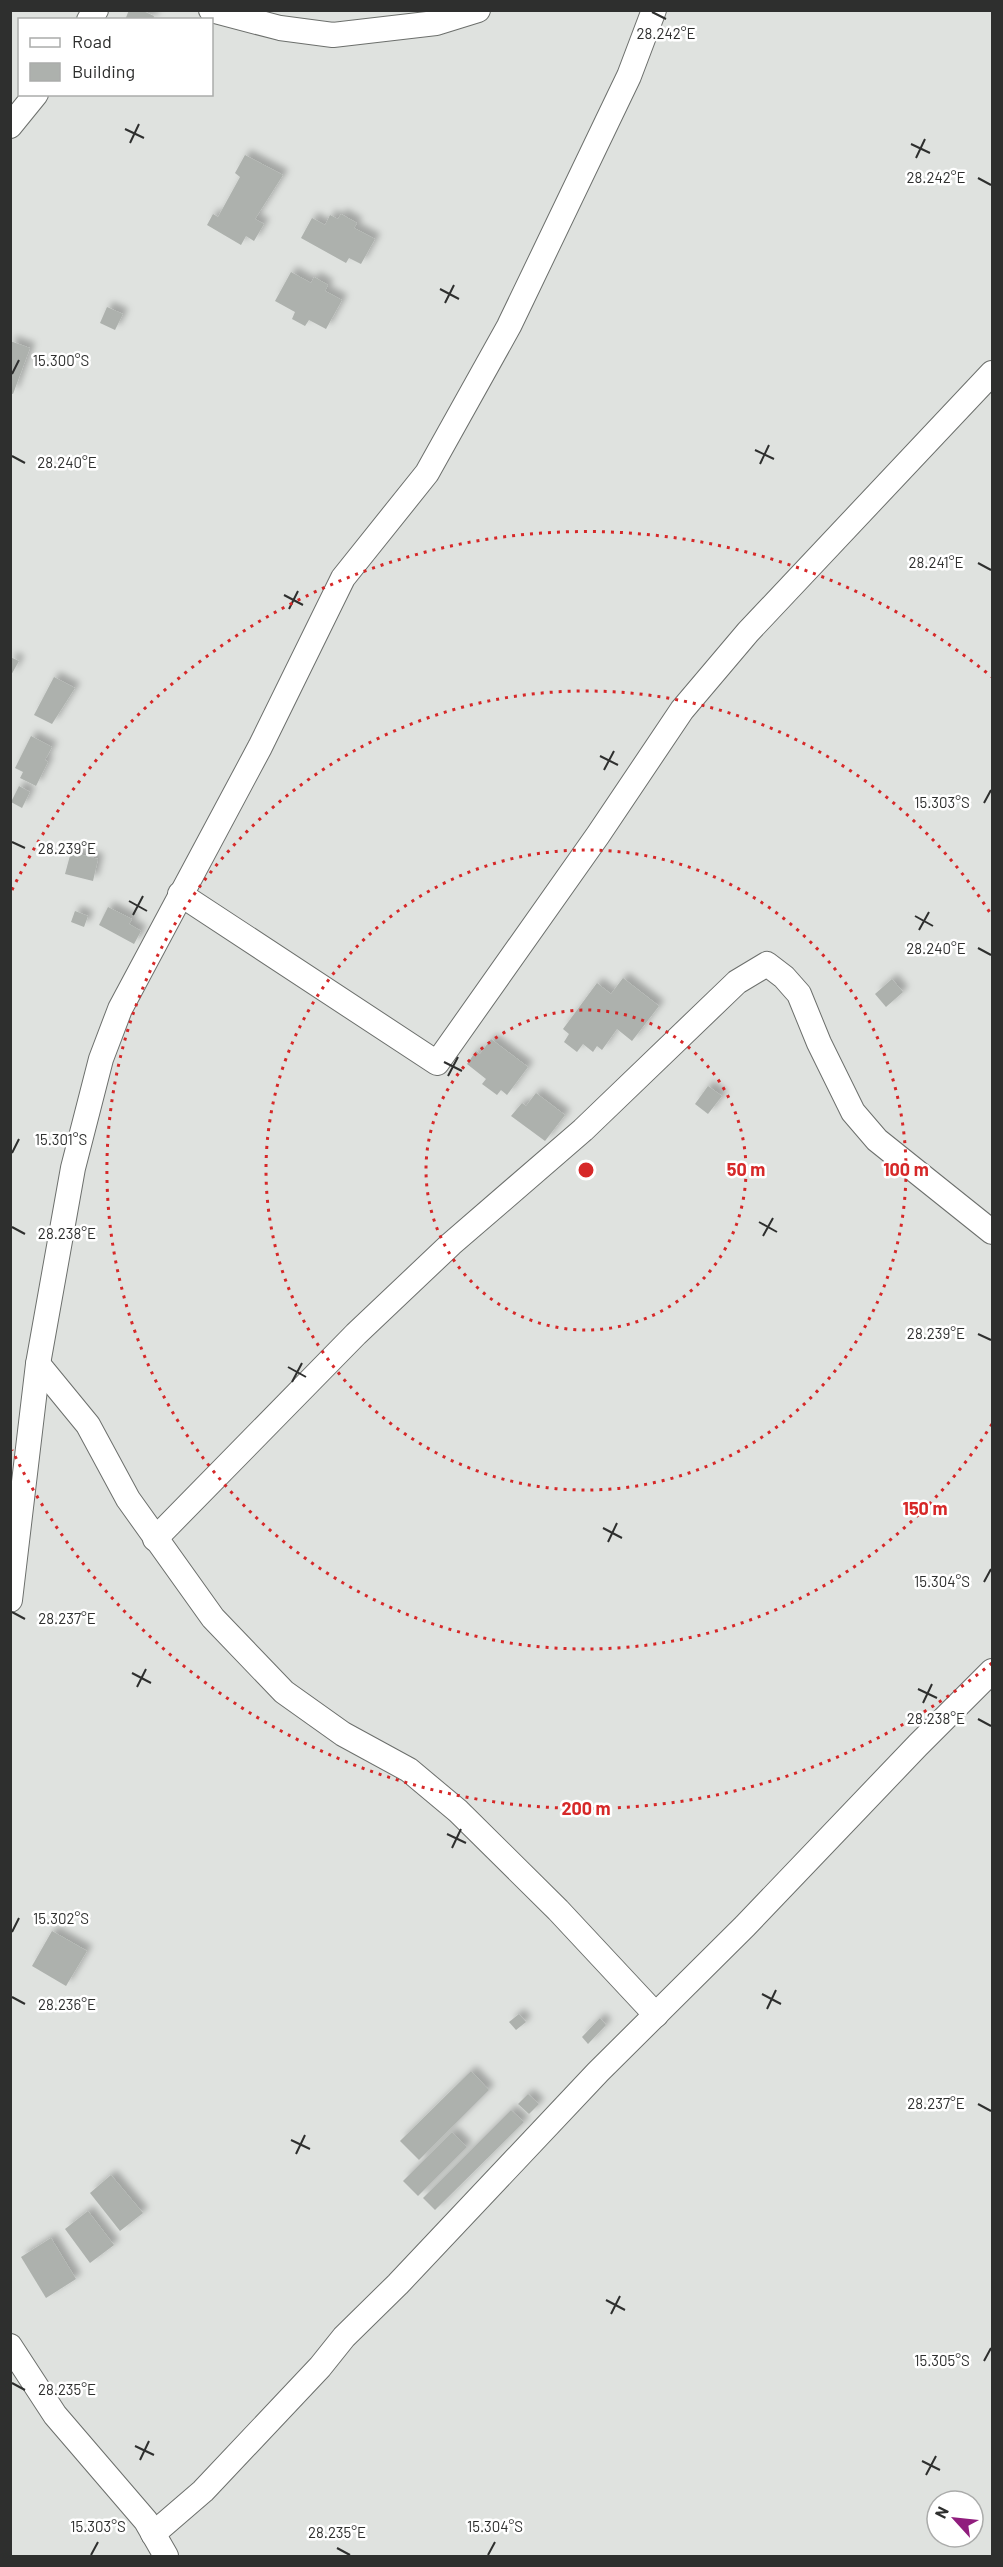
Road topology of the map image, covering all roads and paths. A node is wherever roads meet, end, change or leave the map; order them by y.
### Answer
1 (212, 10) edge
2 (478, 10) edge
3 (654, 10) edge
4 (34, 96) edge
5 (10, 126) edge
6 (993, 373) edge
7 (180, 894) junction
8 (993, 1232) edge
9 (38, 1364) junction
10 (155, 1539) junction
11 (10, 1600) edge
12 (993, 1671) edge
13 (656, 2015) junction
14 (10, 2346) edge
15 (153, 2534) junction
16 (166, 2556) edge

1 - 2 street
3 - 7 street
4 - 5 street
6 - 7 street
7 - 9 street
8 - 10 street
9 - 10 street
9 - 11 street
10 - 13 street
12 - 13 street
13 - 15 street
14 - 15 street
15 - 16 street

